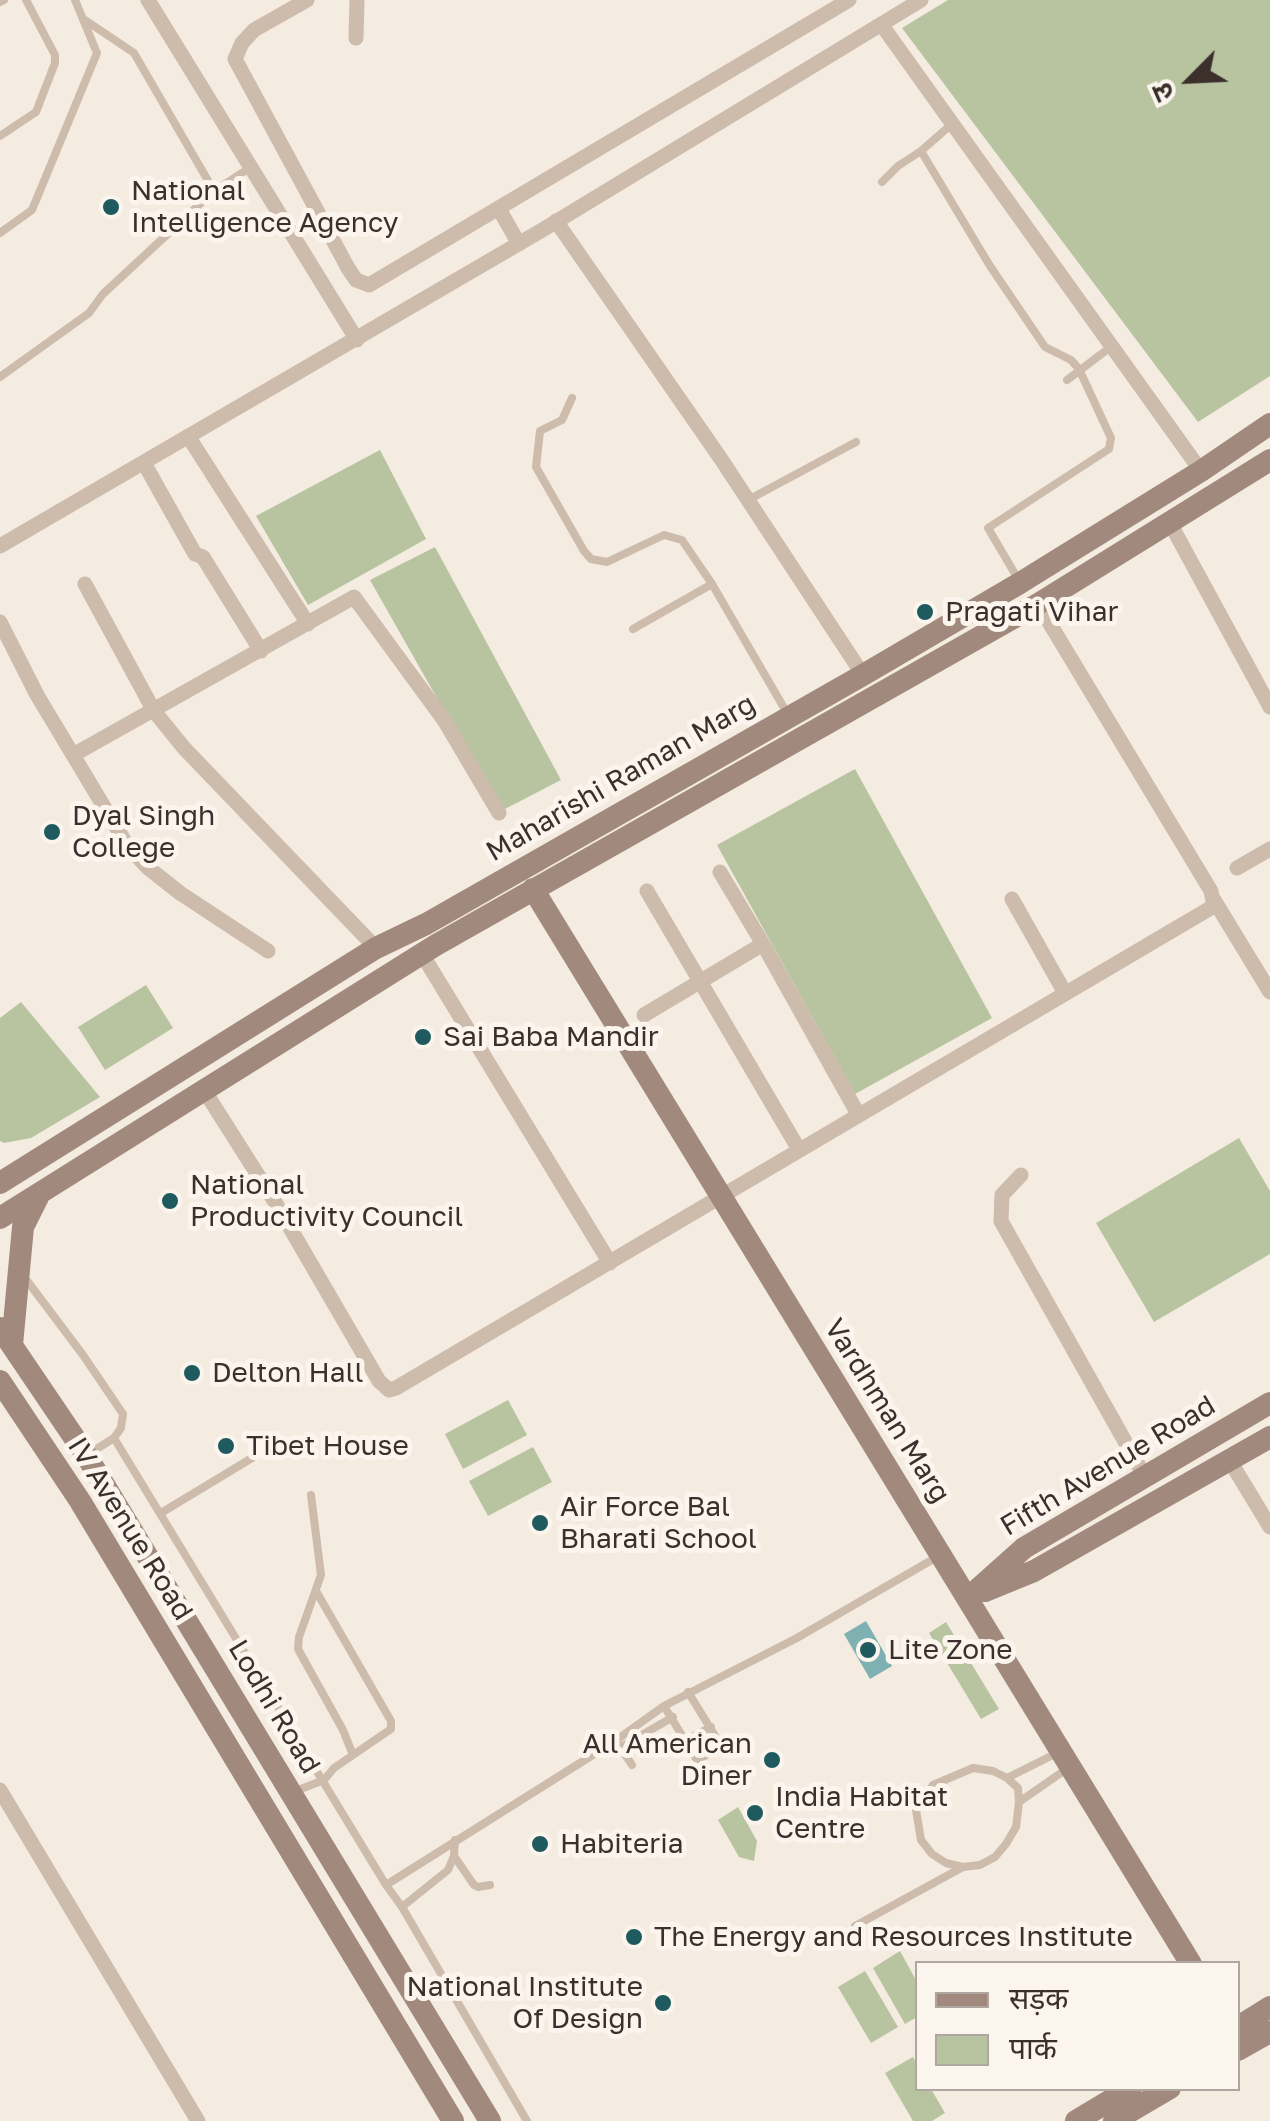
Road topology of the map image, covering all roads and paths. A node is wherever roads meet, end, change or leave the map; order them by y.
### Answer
1 (26, 0) edge
2 (75, 0) edge
3 (148, 0) edge
4 (307, 0) edge
5 (357, 0) edge
6 (849, 0) edge
7 (921, 0) edge
8 (85, 20) junction
9 (882, 24) junction
10 (356, 38) dead end
11 (953, 123) junction
12 (0, 136) edge
13 (921, 151) junction
14 (250, 167) junction
15 (882, 182) dead end
16 (214, 191) junction
17 (499, 209) junction
18 (556, 222) junction
19 (0, 234) edge
20 (519, 244) junction
21 (357, 340) junction
22 (1112, 346) junction
23 (1079, 369) junction
24 (0, 377) edge
25 (1067, 380) dead end
26 (572, 398) dead end
27 (1270, 424) edge
28 (188, 436) junction
29 (856, 442) dead end
30 (144, 463) junction
31 (1269, 464) edge
32 (1201, 471) junction
33 (748, 500) junction
34 (1170, 523) junction
35 (0, 546) edge
36 (1020, 583) junction
37 (85, 584) dead end
38 (712, 584) junction
39 (1038, 604) junction
40 (0, 622) edge
41 (308, 624) junction
42 (633, 629) dead end
43 (261, 651) junction
44 (864, 676) junction
45 (1270, 708) edge
46 (154, 711) junction
47 (790, 717) junction
48 (73, 755) junction
49 (499, 813) dead end
50 (1270, 849) edge
51 (1237, 868) dead end
52 (720, 872) dead end
53 (533, 889) junction
54 (647, 892) dead end
55 (1012, 899) dead end
56 (1214, 900) junction
57 (762, 944) junction
58 (376, 948) junction
59 (268, 951) dead end
60 (422, 954) junction
61 (699, 980) junction
62 (1270, 992) edge
63 (1066, 994) junction
64 (644, 1015) dead end
65 (204, 1090) junction
66 (858, 1114) junction
67 (798, 1148) junction
68 (11, 1166) edge
69 (1022, 1175) dead end
70 (0, 1183) edge
71 (40, 1194) junction
72 (720, 1199) junction
73 (0, 1218) edge
74 (610, 1263) junction
75 (19, 1270) junction
76 (6, 1337) edge
77 (0, 1381) edge
78 (1270, 1403) edge
79 (114, 1438) junction
80 (1270, 1438) edge
81 (86, 1455) junction
82 (252, 1458) dead end
83 (1230, 1461) junction
84 (1145, 1477) junction
85 (311, 1494) dead end
86 (161, 1513) junction
87 (1270, 1528) edge
88 (941, 1555) junction
89 (316, 1591) junction
90 (968, 1598) junction
91 (688, 1692) junction
92 (664, 1706) junction
93 (673, 1718) junction
94 (711, 1727) junction
95 (686, 1740) junction
96 (618, 1744) junction
97 (354, 1755) junction
98 (1067, 1758) junction
99 (632, 1765) dead end
100 (1008, 1778) junction
101 (324, 1780) junction
102 (0, 1790) edge
103 (291, 1793) junction
104 (1019, 1802) junction
105 (456, 1840) junction
106 (454, 1856) junction
107 (963, 1866) junction
108 (386, 1885) junction
109 (490, 1885) dead end
110 (402, 1906) junction
111 (855, 1926) dead end
112 (1189, 1961) edge
113 (1270, 2007) edge
114 (1270, 2032) edge
115 (1240, 2040) edge
116 (1240, 2041) edge
117 (1126, 2091) edge
118 (1165, 2091) edge
119 (198, 2121) edge
120 (453, 2121) edge
121 (490, 2121) edge
122 (528, 2121) edge
123 (1076, 2121) edge
124 (1114, 2121) edge

1 - 12 lane
2 - 8 lane
3 - 14 street
4 - 17 street
5 - 10 street
6 - 17 street
7 - 9 street
8 - 16 lane
8 - 19 lane
9 - 11 street
9 - 18 street
11 - 13 lane
11 - 22 street
13 - 15 lane
13 - 23 lane
14 - 16 lane
14 - 21 street
16 - 24 lane
17 - 20 street
18 - 20 street
18 - 33 street
20 - 21 street
21 - 28 street
22 - 23 lane
22 - 32 street
23 - 25 lane
23 - 36 lane
26 - 38 lane
27 - 32 main road, Maharishi Raman Marg
28 - 30 street
28 - 41 street
29 - 33 lane
30 - 35 street
30 - 43 street
31 - 34 main road, Maharishi Raman Marg
32 - 36 main road, Maharishi Raman Marg
33 - 44 street
34 - 39 main road, Maharishi Raman Marg
34 - 45 street
36 - 44 main road, Maharishi Raman Marg
37 - 46 street
38 - 42 lane
38 - 47 lane
39 - 53 main road, Maharishi Raman Marg
39 - 56 street
40 - 48 street
41 - 43 street
41 - 49 street
43 - 46 street
44 - 47 main road, Maharishi Raman Marg
46 - 48 street
46 - 58 street
47 - 58 main road, Maharishi Raman Marg
48 - 59 street
50 - 51 street
52 - 57 street
53 - 60 main road, Maharishi Raman Marg
53 - 72 main road, Vardhman Marg
54 - 61 street
55 - 63 street
56 - 62 street
56 - 63 street
57 - 61 street
57 - 66 street
58 - 68 main road, Maharishi Raman Marg
60 - 65 main road, Maharishi Raman Marg
60 - 74 street
61 - 64 street
61 - 67 street
63 - 66 street
65 - 71 main road, Maharishi Raman Marg
65 - 74 street
66 - 67 street
67 - 72 street
68 - 70 main road, Maharishi Raman Marg
69 - 84 street
71 - 73 main road, Maharishi Raman Marg
71 - 75 main road
72 - 74 street
72 - 88 main road, Vardhman Marg
75 - 76 main road
75 - 79 lane
76 - 81 main road, Lodhi Road
77 - 120 main road, IV Avenue Road
78 - 84 main road, Fifth Avenue Road
79 - 81 lane
79 - 86 lane
80 - 83 main road, Fifth Avenue Road
81 - 103 main road, Lodhi Road
82 - 86 lane
83 - 87 street
83 - 90 main road, Fifth Avenue Road
84 - 90 main road, Fifth Avenue Road
85 - 89 lane
86 - 101 lane
88 - 90 main road, Vardhman Marg
88 - 91 lane
89 - 97 lane
89 - 97 lane
90 - 98 main road, Vardhman Marg
91 - 92 lane
91 - 94 lane
92 - 93 lane
92 - 96 lane
93 - 95 lane
93 - 96 lane
94 - 95 lane
94 - 95 lane
96 - 99 lane
96 - 105 lane
97 - 101 lane
98 - 100 lane
98 - 104 lane
98 - 112 main road, Vardhman Marg
100 - 104 lane
100 - 107 lane
101 - 103 lane
101 - 108 lane
102 - 119 street
103 - 121 main road, Lodhi Road
104 - 107 lane
105 - 106 lane
105 - 108 lane
106 - 109 lane
106 - 110 lane
107 - 111 lane
108 - 110 lane
110 - 122 lane
113 - 115 main road
114 - 116 main road
117 - 123 main road
118 - 124 main road

